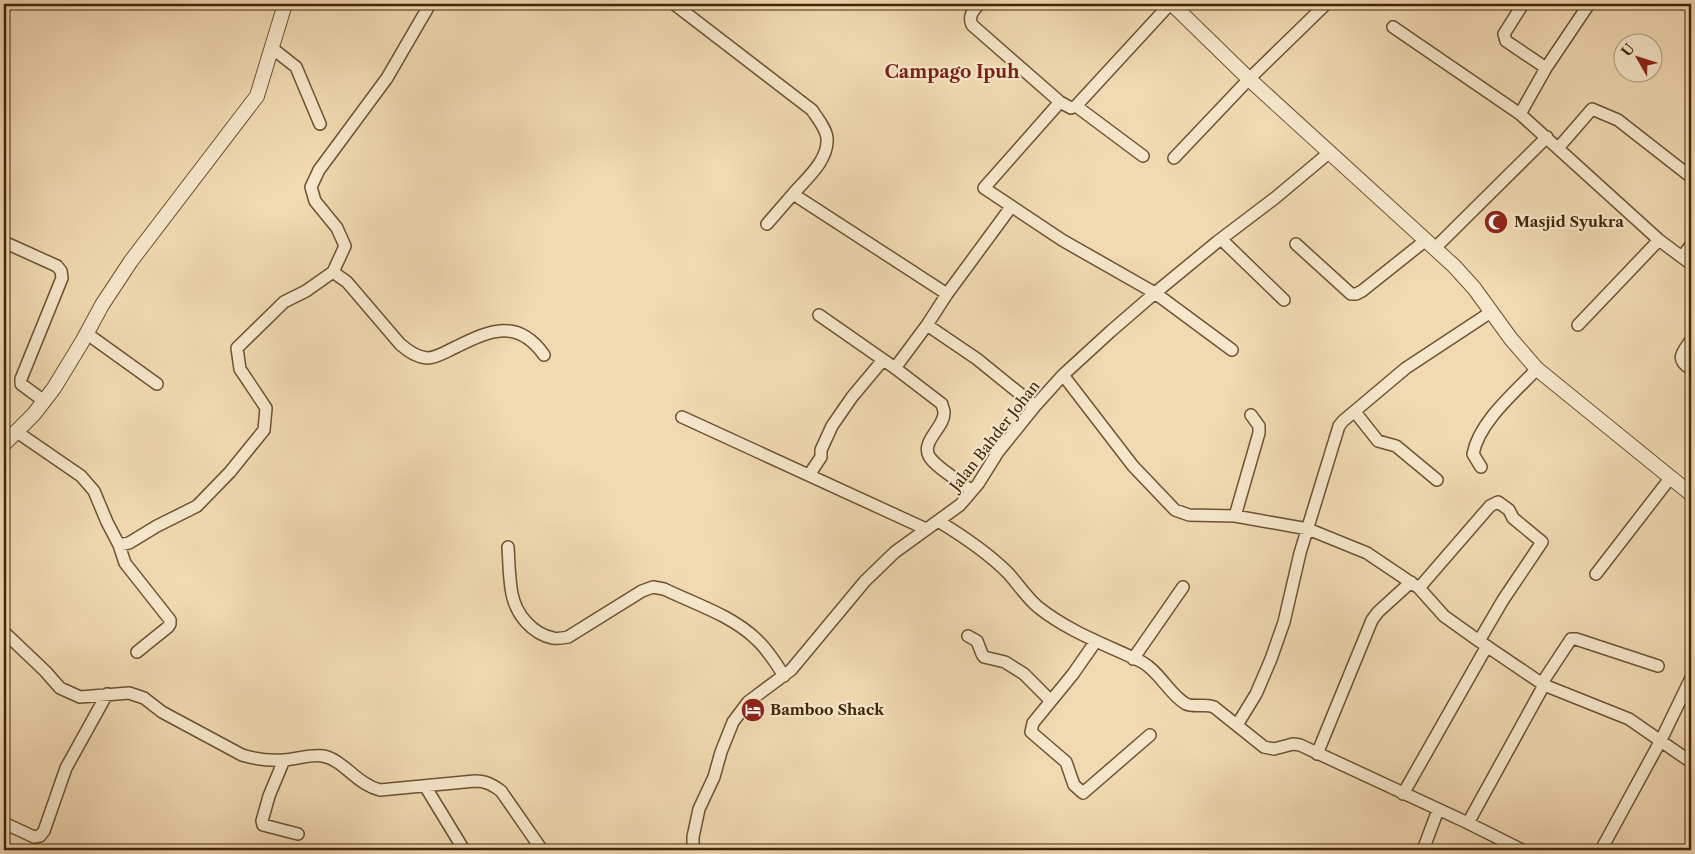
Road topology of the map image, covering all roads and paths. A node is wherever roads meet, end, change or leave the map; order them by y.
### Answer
1 (285, 4) edge
2 (430, 4) edge
3 (674, 4) edge
4 (979, 4) edge
5 (1171, 4) edge
6 (1326, 4) edge
7 (1523, 4) edge
8 (1588, 4) edge
9 (1392, 27) dead end
10 (272, 48) junction
11 (1546, 68) junction
12 (1249, 79) junction
13 (1060, 102) junction
14 (1076, 106) junction
15 (1520, 114) junction
16 (320, 124) dead end
17 (1547, 137) junction
18 (1558, 147) junction
19 (1330, 152) junction
20 (1143, 156) dead end
21 (1174, 158) dead end
22 (1691, 177) edge
23 (793, 194) junction
24 (1010, 207) junction
25 (767, 224) dead end
26 (1221, 239) junction
27 (1659, 240) junction
28 (6, 243) dead end
29 (1296, 244) dead end
30 (1431, 244) junction
31 (1691, 244) edge
32 (1687, 260) edge
33 (333, 272) junction
34 (947, 294) junction
35 (1155, 294) junction
36 (1284, 300) dead end
37 (1492, 312) junction
38 (818, 315) dead end
39 (927, 325) junction
40 (1578, 325) dead end
41 (86, 333) junction
42 (1691, 340) edge
43 (1232, 350) dead end
44 (544, 355) dead end
45 (883, 360) junction
46 (895, 368) junction
47 (1537, 369) junction
48 (1691, 369) edge
49 (1063, 375) junction
50 (157, 384) dead end
51 (44, 401) junction
52 (1035, 406) junction
53 (1355, 412) junction
54 (1251, 415) dead end
55 (682, 418) dead end
56 (17, 432) junction
57 (4, 444) edge
58 (1481, 467) dead end
59 (809, 475) junction
60 (1671, 477) junction
61 (1437, 480) dead end
62 (972, 490) junction
63 (1691, 494) edge
64 (1235, 516) junction
65 (938, 521) junction
66 (926, 529) junction
67 (1308, 529) junction
68 (120, 545) junction
69 (508, 547) dead end
70 (1596, 574) dead end
71 (1415, 585) junction
72 (1183, 587) dead end
73 (4, 632) edge
74 (968, 636) dead end
75 (1483, 644) junction
76 (1093, 645) junction
77 (137, 652) dead end
78 (1132, 659) junction
79 (1658, 666) dead end
80 (784, 676) junction
81 (1691, 678) edge
82 (1543, 684) junction
83 (107, 694) junction
84 (1051, 701) junction
85 (1237, 725) junction
86 (1150, 735) dead end
87 (1661, 740) junction
88 (1317, 754) junction
89 (284, 760) junction
90 (1691, 762) edge
91 (425, 786) junction
92 (1403, 794) junction
93 (1438, 810) junction
94 (4, 822) edge
95 (1468, 823) junction
96 (298, 834) dead end
97 (464, 850) edge
98 (542, 850) edge
99 (693, 850) edge
100 (1423, 850) edge
101 (1522, 850) edge
102 (1601, 850) edge

1 - 10 street
2 - 33 street
3 - 23 street
4 - 13 street
5 - 12 street
5 - 14 street
6 - 12 street
7 - 11 street
8 - 11 street
9 - 15 street
10 - 16 street
10 - 41 street
11 - 15 street
12 - 19 street
12 - 21 street
13 - 14 street
13 - 24 street
14 - 20 street
15 - 17 street
17 - 18 street
17 - 30 street
18 - 22 street
18 - 27 street
19 - 26 street, Jalan Bahder Johan
19 - 30 street
23 - 25 street
23 - 34 street
24 - 34 street
24 - 35 street
26 - 35 street, Jalan Bahder Johan
26 - 36 street
27 - 32 street
27 - 40 street
28 - 51 street
29 - 30 street
30 - 37 street
31 - 32 street
33 - 44 street
33 - 68 street
34 - 39 street
35 - 43 street
35 - 49 street, Jalan Bahder Johan
37 - 47 street
37 - 53 street
38 - 45 street
39 - 46 street
39 - 52 street
41 - 50 street
41 - 51 street
42 - 48 street
45 - 46 street
45 - 59 street
46 - 62 street
47 - 58 street
47 - 60 street
49 - 52 street, Jalan Bahder Johan
49 - 64 street
51 - 56 street
52 - 62 street, Jalan Bahder Johan
53 - 61 street
53 - 67 street
54 - 64 street
55 - 59 street
56 - 57 street
56 - 68 street
59 - 66 street
60 - 63 street
60 - 70 street
62 - 65 street, Jalan Bahder Johan
64 - 67 street
65 - 66 street, Jalan Bahder Johan
65 - 76 street
66 - 80 street, Jalan Bahder Johan
67 - 71 street
67 - 85 street
68 - 77 street
69 - 80 street
71 - 75 street
71 - 75 street
71 - 88 street
72 - 78 street
73 - 83 street
74 - 84 street
75 - 82 street
75 - 92 street
76 - 78 street
76 - 84 street
78 - 85 street
79 - 82 street
80 - 99 street, Jalan Bahder Johan
81 - 87 street
82 - 87 street
82 - 95 street
83 - 89 street
83 - 94 street
84 - 86 street
85 - 88 street
87 - 90 street
87 - 102 street
88 - 92 street
89 - 91 street
89 - 96 street
91 - 97 street
91 - 98 street
92 - 93 street
93 - 95 street
93 - 100 street
95 - 101 street

